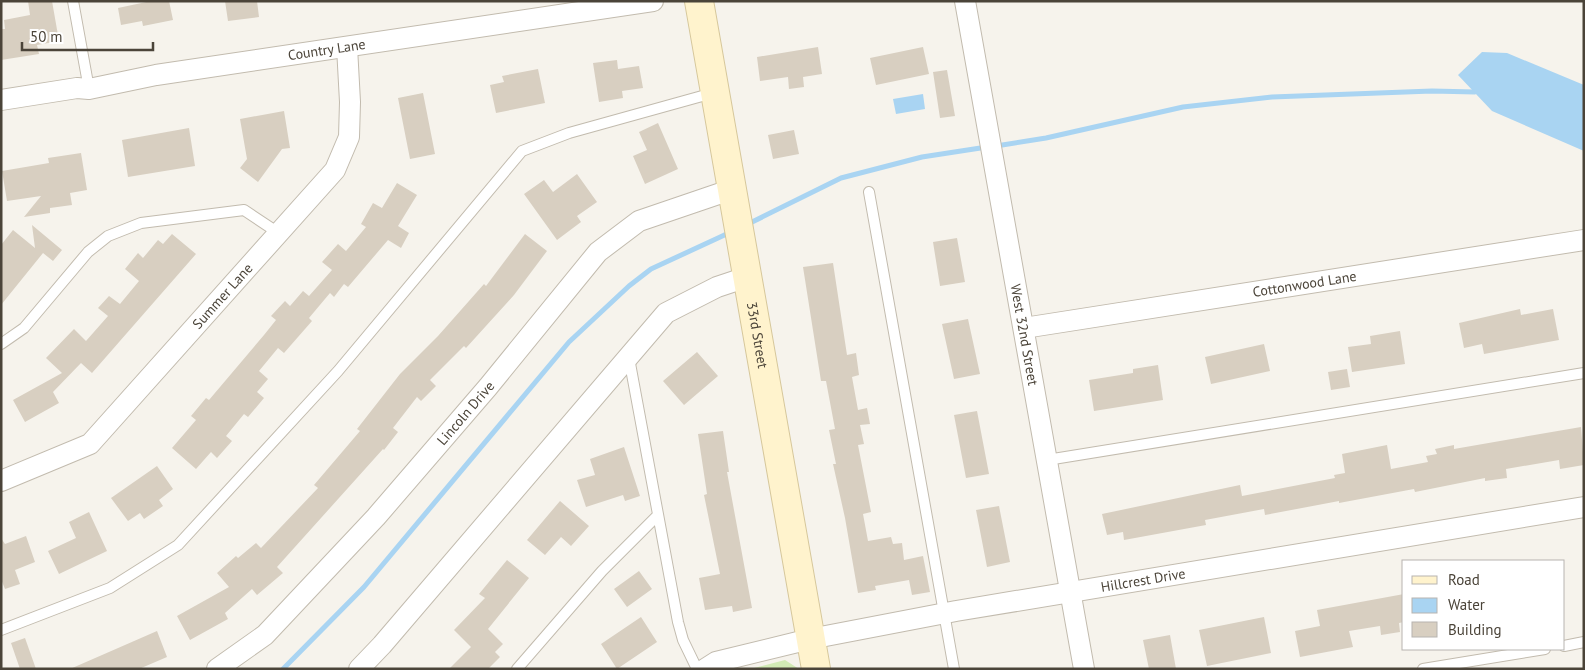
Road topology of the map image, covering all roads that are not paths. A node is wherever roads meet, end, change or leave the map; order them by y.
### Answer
1 (73, 1) edge
2 (653, 1) edge
3 (699, 1) edge
4 (965, 1) edge
5 (347, 47) junction
6 (89, 89) junction
7 (714, 92) junction
8 (1, 100) edge
9 (868, 192) dead end
10 (732, 199) junction
11 (280, 234) junction
12 (1584, 240) edge
13 (747, 277) junction
14 (1024, 328) junction
15 (1, 344) edge
16 (628, 357) junction
17 (1584, 373) edge
18 (1047, 460) junction
19 (1, 481) edge
20 (1584, 507) edge
21 (657, 516) junction
22 (1071, 592) junction
23 (944, 613) junction
24 (1, 630) edge
25 (810, 639) junction
26 (1584, 642) edge
27 (1565, 646) edge
28 (1539, 650) edge
29 (216, 669) edge
30 (359, 669) edge
31 (517, 669) edge
32 (697, 669) edge
33 (705, 669) edge
34 (816, 669) edge
35 (954, 669) edge
36 (1084, 669) edge
37 (1423, 669) edge

1 - 6 lane
2 - 5 street, Country Lane
3 - 7 street, 33rd Street
4 - 14 street, West 32nd Street
5 - 6 street, Country Lane
5 - 11 street, Summer Lane
6 - 8 street, Country Lane
7 - 10 street, 33rd Street
7 - 24 lane
9 - 23 lane
10 - 13 street, 33rd Street
10 - 29 street, Lincoln Drive
11 - 15 lane
11 - 19 street, Summer Lane
12 - 14 street, Cottonwood Lane
13 - 16 street
13 - 25 street, 33rd Street
14 - 18 street, West 32nd Street
16 - 21 lane
16 - 30 street
17 - 18 lane
18 - 22 street, West 32nd Street
20 - 22 street, Hillcrest Drive
21 - 31 lane
21 - 32 lane
22 - 23 street, Hillcrest Drive
22 - 36 street, West 32nd Street
23 - 25 street, Hillcrest Drive
23 - 35 lane
25 - 33 street, Hillcrest Drive
25 - 34 street, 33rd Street
26 - 27 lane
28 - 37 lane

